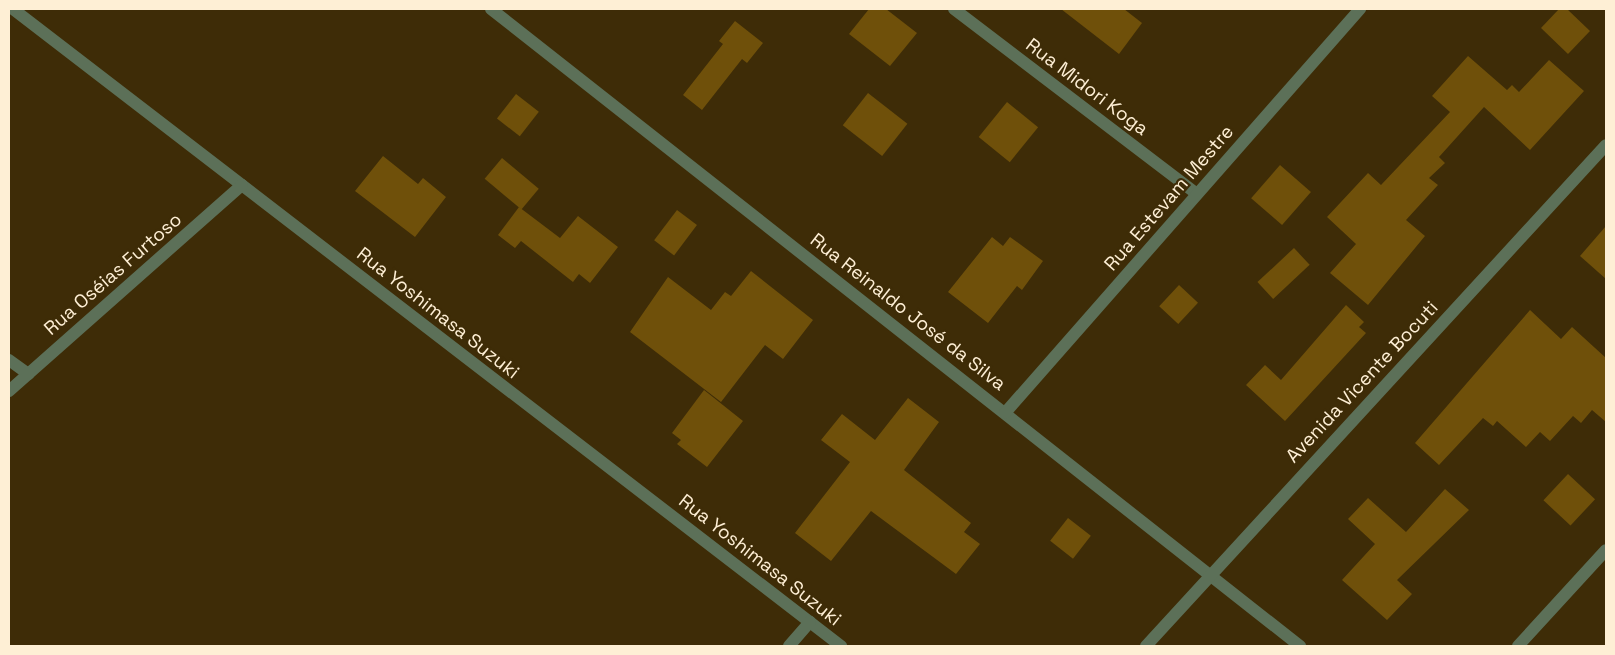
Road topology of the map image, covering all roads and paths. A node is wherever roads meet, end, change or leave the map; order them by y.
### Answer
1 (13, 9) edge
2 (491, 9) edge
3 (954, 9) edge
4 (1360, 9) edge
5 (1606, 145) edge
6 (242, 185) junction
7 (1197, 194) junction
8 (9, 360) edge
9 (28, 374) junction
10 (9, 391) edge
11 (1006, 412) junction
12 (1606, 550) edge
13 (1210, 575) junction
14 (810, 622) junction
15 (790, 646) edge
16 (841, 646) edge
17 (1146, 646) edge
18 (1300, 646) edge
19 (1518, 646) edge

1 - 6 street, Rua Yoshimasa Suzuki
2 - 11 street, Rua Reinaldo José da Silva
3 - 7 street, Rua Midori Koga
4 - 7 street, Rua Estevam Mestre
5 - 13 street, Avenida Vicente Bocuti
6 - 9 street, Rua Oséias Furtoso
6 - 14 street, Rua Yoshimasa Suzuki
7 - 11 street, Rua Estevam Mestre
8 - 9 street
9 - 10 street, Rua Oséias Furtoso
11 - 13 street, Rua Reinaldo José da Silva
12 - 19 street
13 - 17 street, Avenida Vicente Bocuti
13 - 18 street, Rua Reinaldo José da Silva
14 - 15 street
14 - 16 street, Rua Yoshimasa Suzuki

